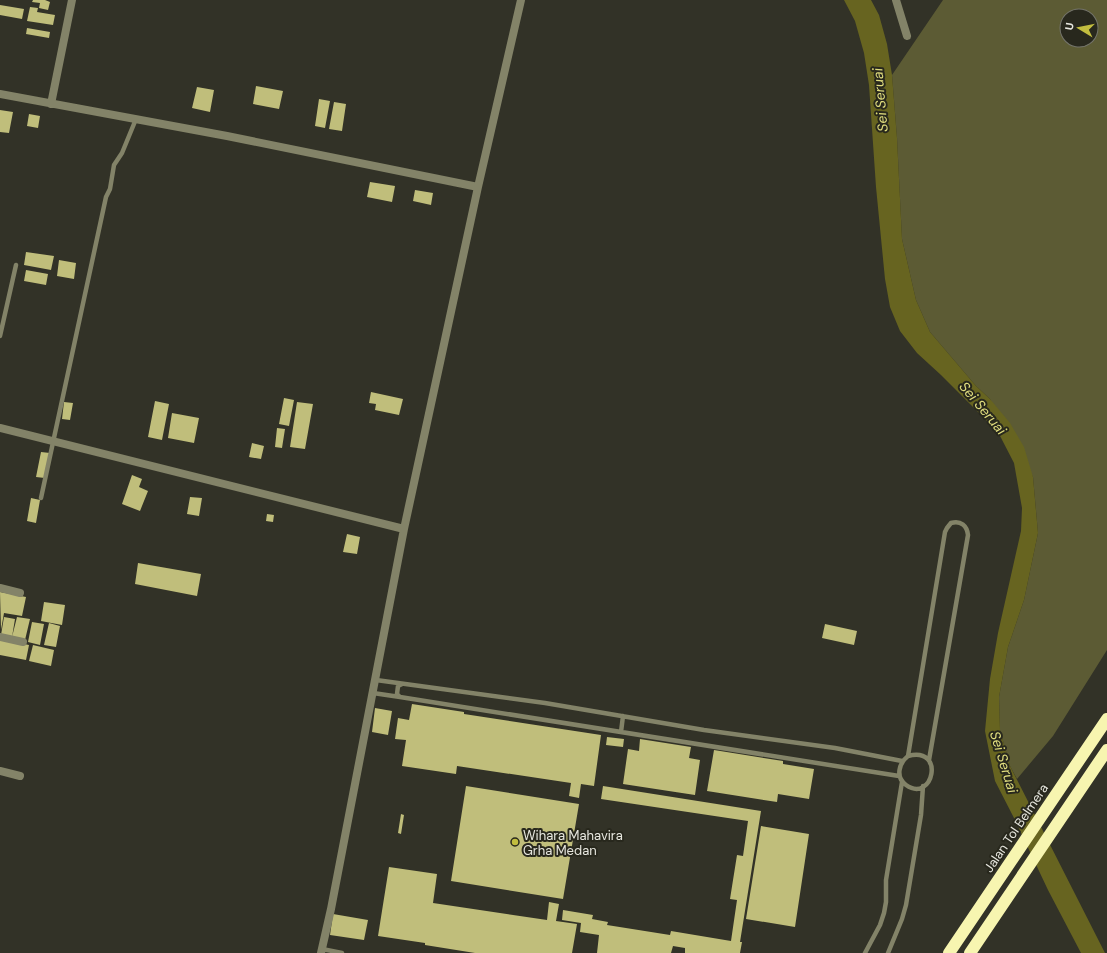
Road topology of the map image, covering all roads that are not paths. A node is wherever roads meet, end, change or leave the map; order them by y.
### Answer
1 (72, 0) edge
2 (520, 0) edge
3 (896, 0) edge
4 (907, 36) dead end
5 (0, 94) edge
6 (51, 104) junction
7 (136, 119) junction
8 (478, 187) junction
9 (16, 265) dead end
10 (0, 336) edge
11 (0, 428) edge
12 (53, 441) junction
13 (41, 498) dead end
14 (404, 529) junction
15 (0, 588) edge
16 (20, 592) dead end
17 (0, 637) edge
18 (23, 642) dead end
19 (376, 680) junction
20 (402, 684) junction
21 (373, 693) junction
22 (400, 697) junction
23 (623, 716) junction
24 (1107, 719) edge
25 (621, 732) junction
26 (1107, 750) edge
27 (908, 756) junction
28 (929, 760) junction
29 (902, 761) junction
30 (0, 771) edge
31 (20, 776) dead end
32 (899, 776) junction
33 (902, 782) junction
34 (923, 786) junction
35 (321, 951) edge
36 (334, 952) edge
37 (342, 953) edge
38 (865, 953) edge
39 (888, 953) edge
40 (949, 953) edge
41 (970, 953) edge

1 - 6 street
2 - 8 street
3 - 4 street
5 - 6 street
6 - 7 street
7 - 8 street
7 - 12 lane
8 - 14 street
9 - 10 lane
11 - 12 street
12 - 13 lane
12 - 14 street
14 - 19 street
15 - 16 street
17 - 18 street
19 - 20 lane
19 - 21 street
20 - 22 lane
20 - 23 lane
21 - 22 lane
21 - 35 street
22 - 25 lane
23 - 25 lane
23 - 29 lane
24 - 40 highway, Jalan Tol Belmera
25 - 32 lane
26 - 41 highway
27 - 28 lane
27 - 28 lane
27 - 29 lane
28 - 34 lane
29 - 32 lane
30 - 31 street
32 - 33 lane
33 - 34 lane
33 - 38 lane
34 - 39 lane
35 - 36 lane
36 - 37 lane

